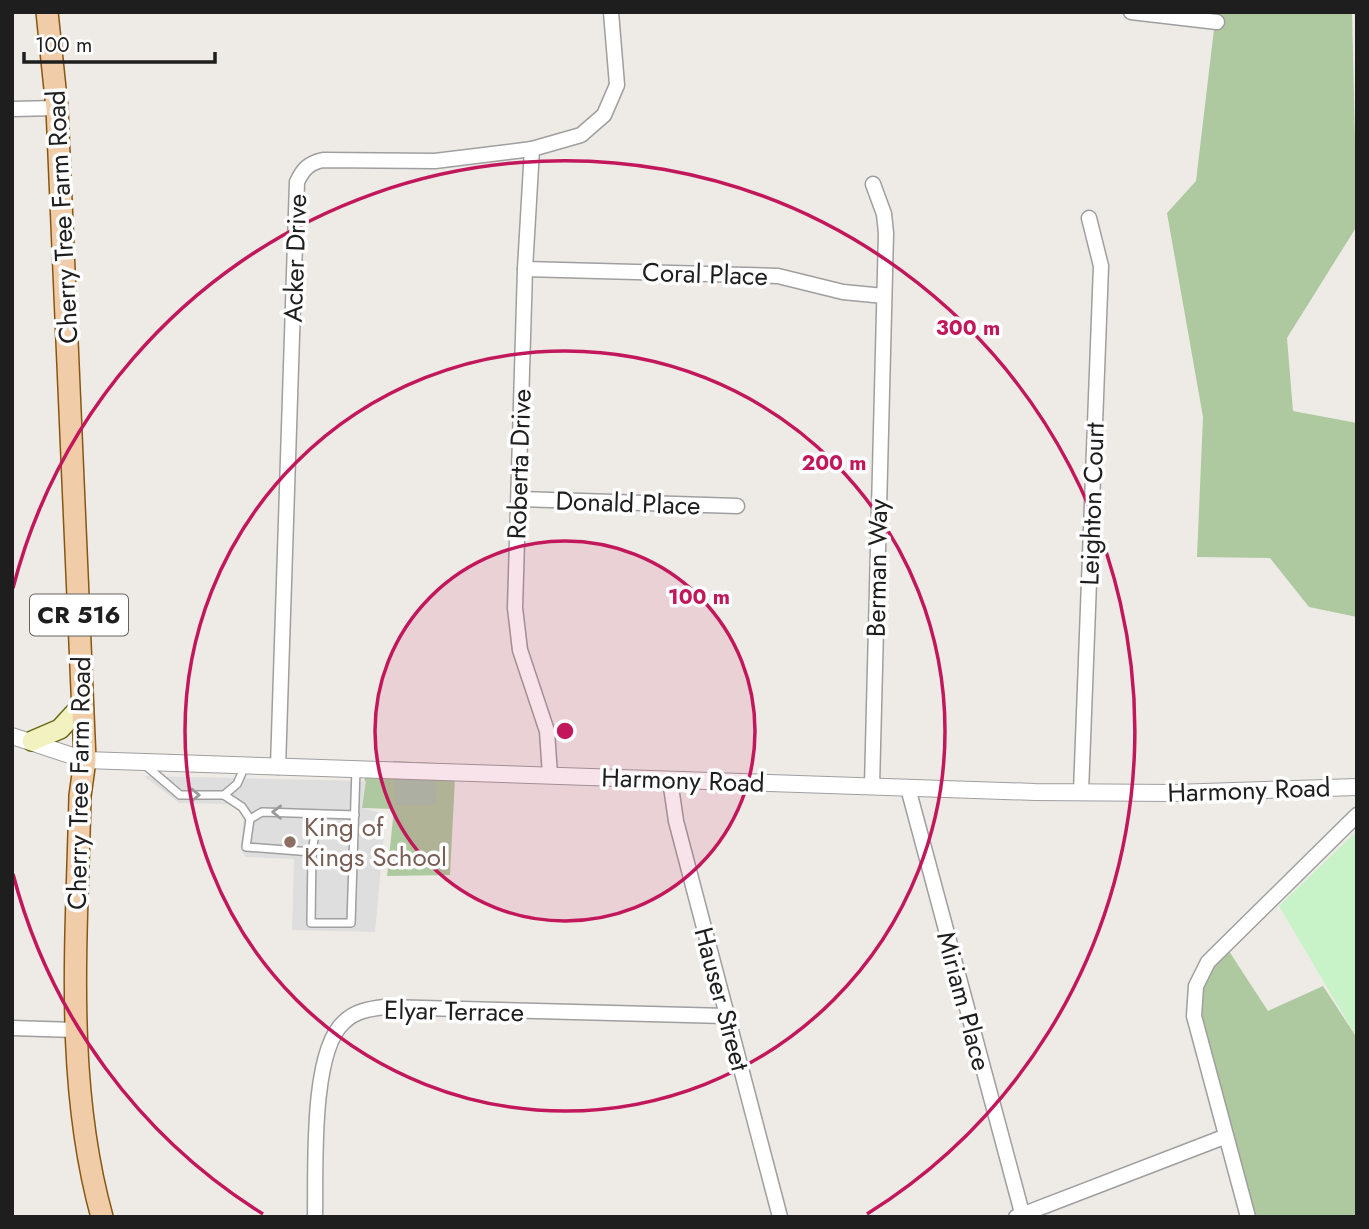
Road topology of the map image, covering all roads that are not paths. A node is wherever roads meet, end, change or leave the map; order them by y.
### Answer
1 (47, 12) edge
2 (611, 12) edge
3 (1131, 12) edge
4 (1217, 22) dead end
5 (57, 108) junction
6 (12, 109) edge
7 (532, 149) junction
8 (873, 184) dead end
9 (1089, 218) dead end
10 (525, 269) junction
11 (884, 296) junction
12 (520, 499) junction
13 (737, 506) dead end
14 (83, 704) junction
15 (12, 736) edge
16 (32, 741) junction
17 (85, 760) junction
18 (142, 762) junction
19 (245, 766) junction
20 (278, 767) junction
21 (356, 769) junction
22 (550, 775) junction
23 (670, 780) junction
24 (872, 786) junction
25 (1357, 787) edge
26 (908, 788) junction
27 (1081, 792) junction
28 (225, 796) junction
29 (318, 814) junction
30 (355, 815) junction
31 (1357, 815) edge
32 (250, 819) junction
33 (312, 852) junction
34 (726, 1016) junction
35 (12, 1028) edge
36 (75, 1030) junction
37 (1224, 1137) junction
38 (1019, 1215) edge
39 (102, 1217) edge
40 (314, 1217) edge
41 (780, 1217) edge
42 (1248, 1217) edge

1 - 5 main road, Cherry Tree Farm Road / CR 516
2 - 7 street, Acker Drive
3 - 4 street
5 - 6 street
5 - 14 main road, Cherry Tree Farm Road / CR 516
7 - 10 street, Roberta Drive
7 - 20 street, Acker Drive
8 - 11 street, Berman Way
9 - 27 street, Leighton Court
10 - 11 street, Coral Place
10 - 12 street, Roberta Drive
11 - 24 street, Berman Way
12 - 13 street, Donald Place
12 - 22 street, Roberta Drive
14 - 16 main road
14 - 17 main road, Cherry Tree Farm Road / CR 516
15 - 16 street, Harmony Road
16 - 17 street, Harmony Road
17 - 18 street, Harmony Road
17 - 36 main road, Cherry Tree Farm Road / CR 516
18 - 19 street, Harmony Road
18 -> 28 lane
19 - 20 street, Harmony Road
19 - 28 lane
20 - 21 street, Harmony Road
21 - 22 street, Harmony Road
21 - 30 lane
22 - 23 street, Harmony Road
23 - 24 street, Harmony Road
23 - 34 street, Hauser Street
24 - 26 street, Harmony Road
25 - 27 street, Harmony Road
26 - 27 street, Harmony Road
26 - 38 street, Miriam Place
28 - 32 lane
29 - 30 lane
29 -> 32 lane
29 - 33 lane
30 - 33 lane
31 - 37 street
32 - 33 lane
34 - 40 street, Elyar Terrace
34 - 41 street, Hauser Street
35 - 36 street
36 - 39 main road, Cherry Tree Farm Road / CR 516
37 - 38 street
37 - 42 street

